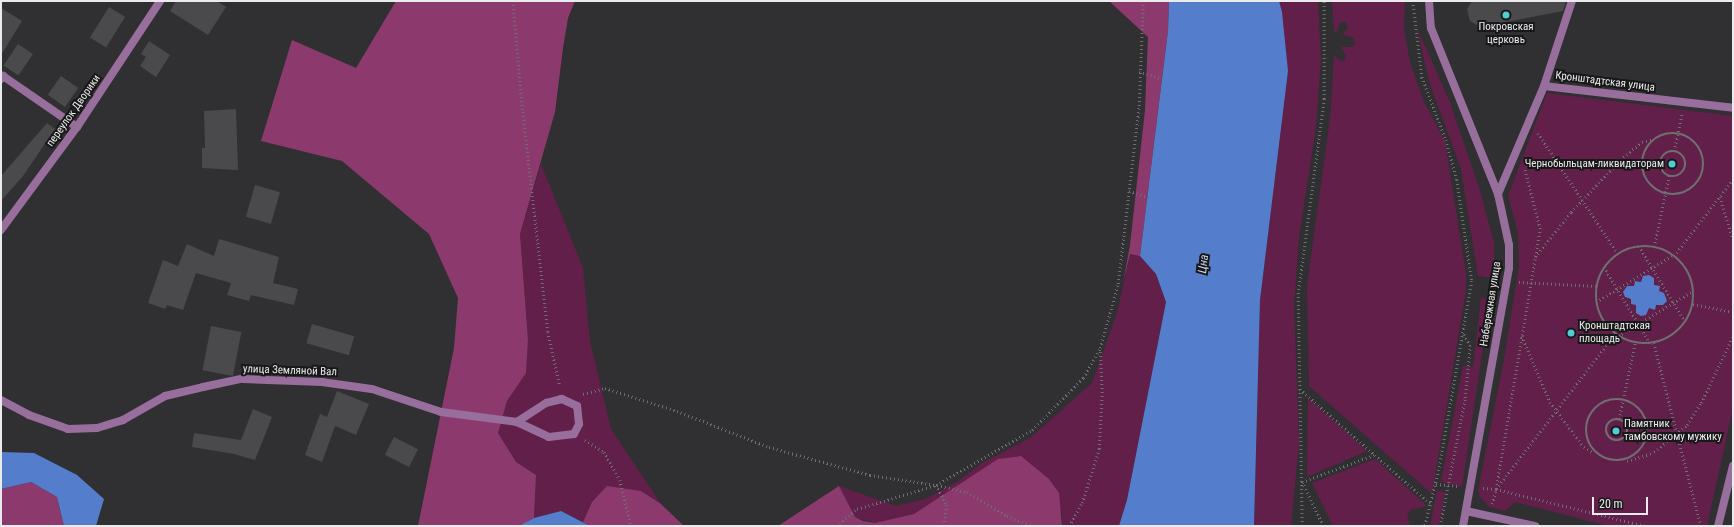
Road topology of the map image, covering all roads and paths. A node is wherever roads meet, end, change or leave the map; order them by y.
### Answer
1 (160, 1) edge
2 (513, 1) edge
3 (1143, 1) edge
4 (1324, 1) edge
5 (1413, 1) edge
6 (1429, 1) edge
7 (1572, 1) edge
8 (1140, 72) junction
9 (1162, 78) dead end
10 (1, 79) edge
11 (1544, 86) junction
12 (1684, 102) junction
13 (1733, 108) edge
14 (1529, 120) junction
15 (77, 127) junction
16 (1678, 133) junction
17 (1654, 138) junction
18 (1518, 145) junction
19 (1674, 151) junction
20 (1669, 176) junction
21 (1733, 179) edge
22 (1129, 192) junction
23 (1498, 194) junction
24 (1665, 195) junction
25 (1148, 197) dead end
26 (1719, 197) junction
27 (1582, 200) junction
28 (1, 230) edge
29 (1733, 239) edge
30 (1639, 246) junction
31 (1654, 247) junction
32 (1618, 254) junction
33 (1674, 255) junction
34 (1535, 257) junction
35 (1604, 267) junction
36 (1652, 268) junction
37 (1507, 281) junction
38 (1531, 282) junction
39 (1597, 286) junction
40 (1617, 289) junction
41 (1694, 291) junction
42 (1596, 302) junction
43 (1674, 303) junction
44 (1693, 304) junction
45 (1733, 312) edge
46 (1686, 323) junction
47 (1639, 324) junction
48 (1615, 334) junction
49 (1464, 335) junction
50 (1522, 336) junction
51 (1618, 336) junction
52 (1733, 336) edge
53 (1635, 343) junction
54 (1652, 344) junction
55 (1100, 348) junction
56 (1300, 389) junction
57 (1623, 399) junction
58 (1, 400) edge
59 (562, 400) junction
60 (1556, 411) junction
61 (1619, 419) junction
62 (517, 422) junction
63 (574, 434) junction
64 (1678, 434) junction
65 (1374, 455) junction
66 (1600, 457) junction
67 (1623, 461) junction
68 (1733, 466) edge
69 (1302, 482) junction
70 (1436, 484) junction
71 (1449, 484) junction
72 (936, 485) junction
73 (1470, 488) junction
74 (1496, 489) junction
75 (1432, 505) junction
76 (1466, 511) junction
77 (1490, 515) junction
78 (631, 526) edge
79 (836, 526) edge
80 (944, 526) edge
81 (1033, 526) edge
82 (1069, 526) edge
83 (1302, 526) edge
84 (1323, 526) edge
85 (1425, 526) edge
86 (1440, 526) edge
87 (1463, 526) edge
88 (1535, 526) edge
89 (1646, 526) edge
90 (1702, 526) edge
91 (1718, 526) edge

1 - 15 street, переулок Дворики
2 - 59 path
3 - 8 path
4 - 56 path
5 - 49 path
6 - 23 street, Набережная улица
7 - 11 street
8 - 9 path
8 - 22 path
10 - 15 street
11 - 12 street, Кронштадтская улица
11 - 14 street, Кронштадтская улица
12 - 13 street, Кронштадтская улица
12 - 16 path
14 - 18 street, Кронштадтская улица
14 - 27 path
15 - 28 street, переулок Дворики
16 - 17 path
16 - 19 path
16 - 24 path
17 - 24 path
17 - 27 path
18 - 23 street, Кронштадтская улица
18 - 34 path
19 - 20 path
19 - 20 path
20 - 24 path
21 - 26 path
22 - 25 path
22 - 55 path
23 - 37 street, Набережная улица
24 - 31 path
26 - 29 path
26 - 33 path
27 - 32 path
27 - 34 path
30 - 31 path
30 - 32 path
30 - 36 path
31 - 33 path
32 - 35 path
33 - 36 path
33 - 41 path
34 - 38 path
35 - 39 path
35 - 40 path
36 - 40 path
36 - 43 path
37 - 38 path
37 - 73 street, Набережная улица
38 - 39 path
38 - 50 path
39 - 42 path
40 - 42 path
40 - 47 path
41 - 43 path
41 - 44 path
42 - 48 path
43 - 46 path
43 - 47 path
44 - 45 path
44 - 46 path
46 - 54 path
47 - 51 path
47 - 54 path
48 - 51 path
48 - 60 path
49 - 70 path
49 - 71 path
50 - 60 path
50 - 74 path
51 - 53 path
52 - 64 path
53 - 54 path
53 - 57 path
54 - 64 path
55 - 72 path
55 - 82 path
56 - 65 path
56 - 69 path
57 - 61 path
57 - 66 path
57 - 67 path
58 - 62 street, улица Земляной Вал
59 - 62 street
59 - 63 street
59 - 72 path
60 - 66 path
60 - 74 path
61 - 61 path
62 - 63 street, улица Земляной Вал
63 - 78 path
64 - 67 path
64 - 90 path
65 - 69 path
65 - 75 path
66 - 67 path
68 - 91 street
69 - 83 path
69 - 84 path
70 - 71 path
70 - 75 path
71 - 73 path
71 - 86 path
72 - 79 path
72 - 80 path
72 - 81 path
73 - 74 path
73 - 76 street, Набережная улица
74 - 77 path
74 - 89 path
75 - 85 path
76 - 77 street
76 - 87 street, Набережная улица
77 - 88 street

